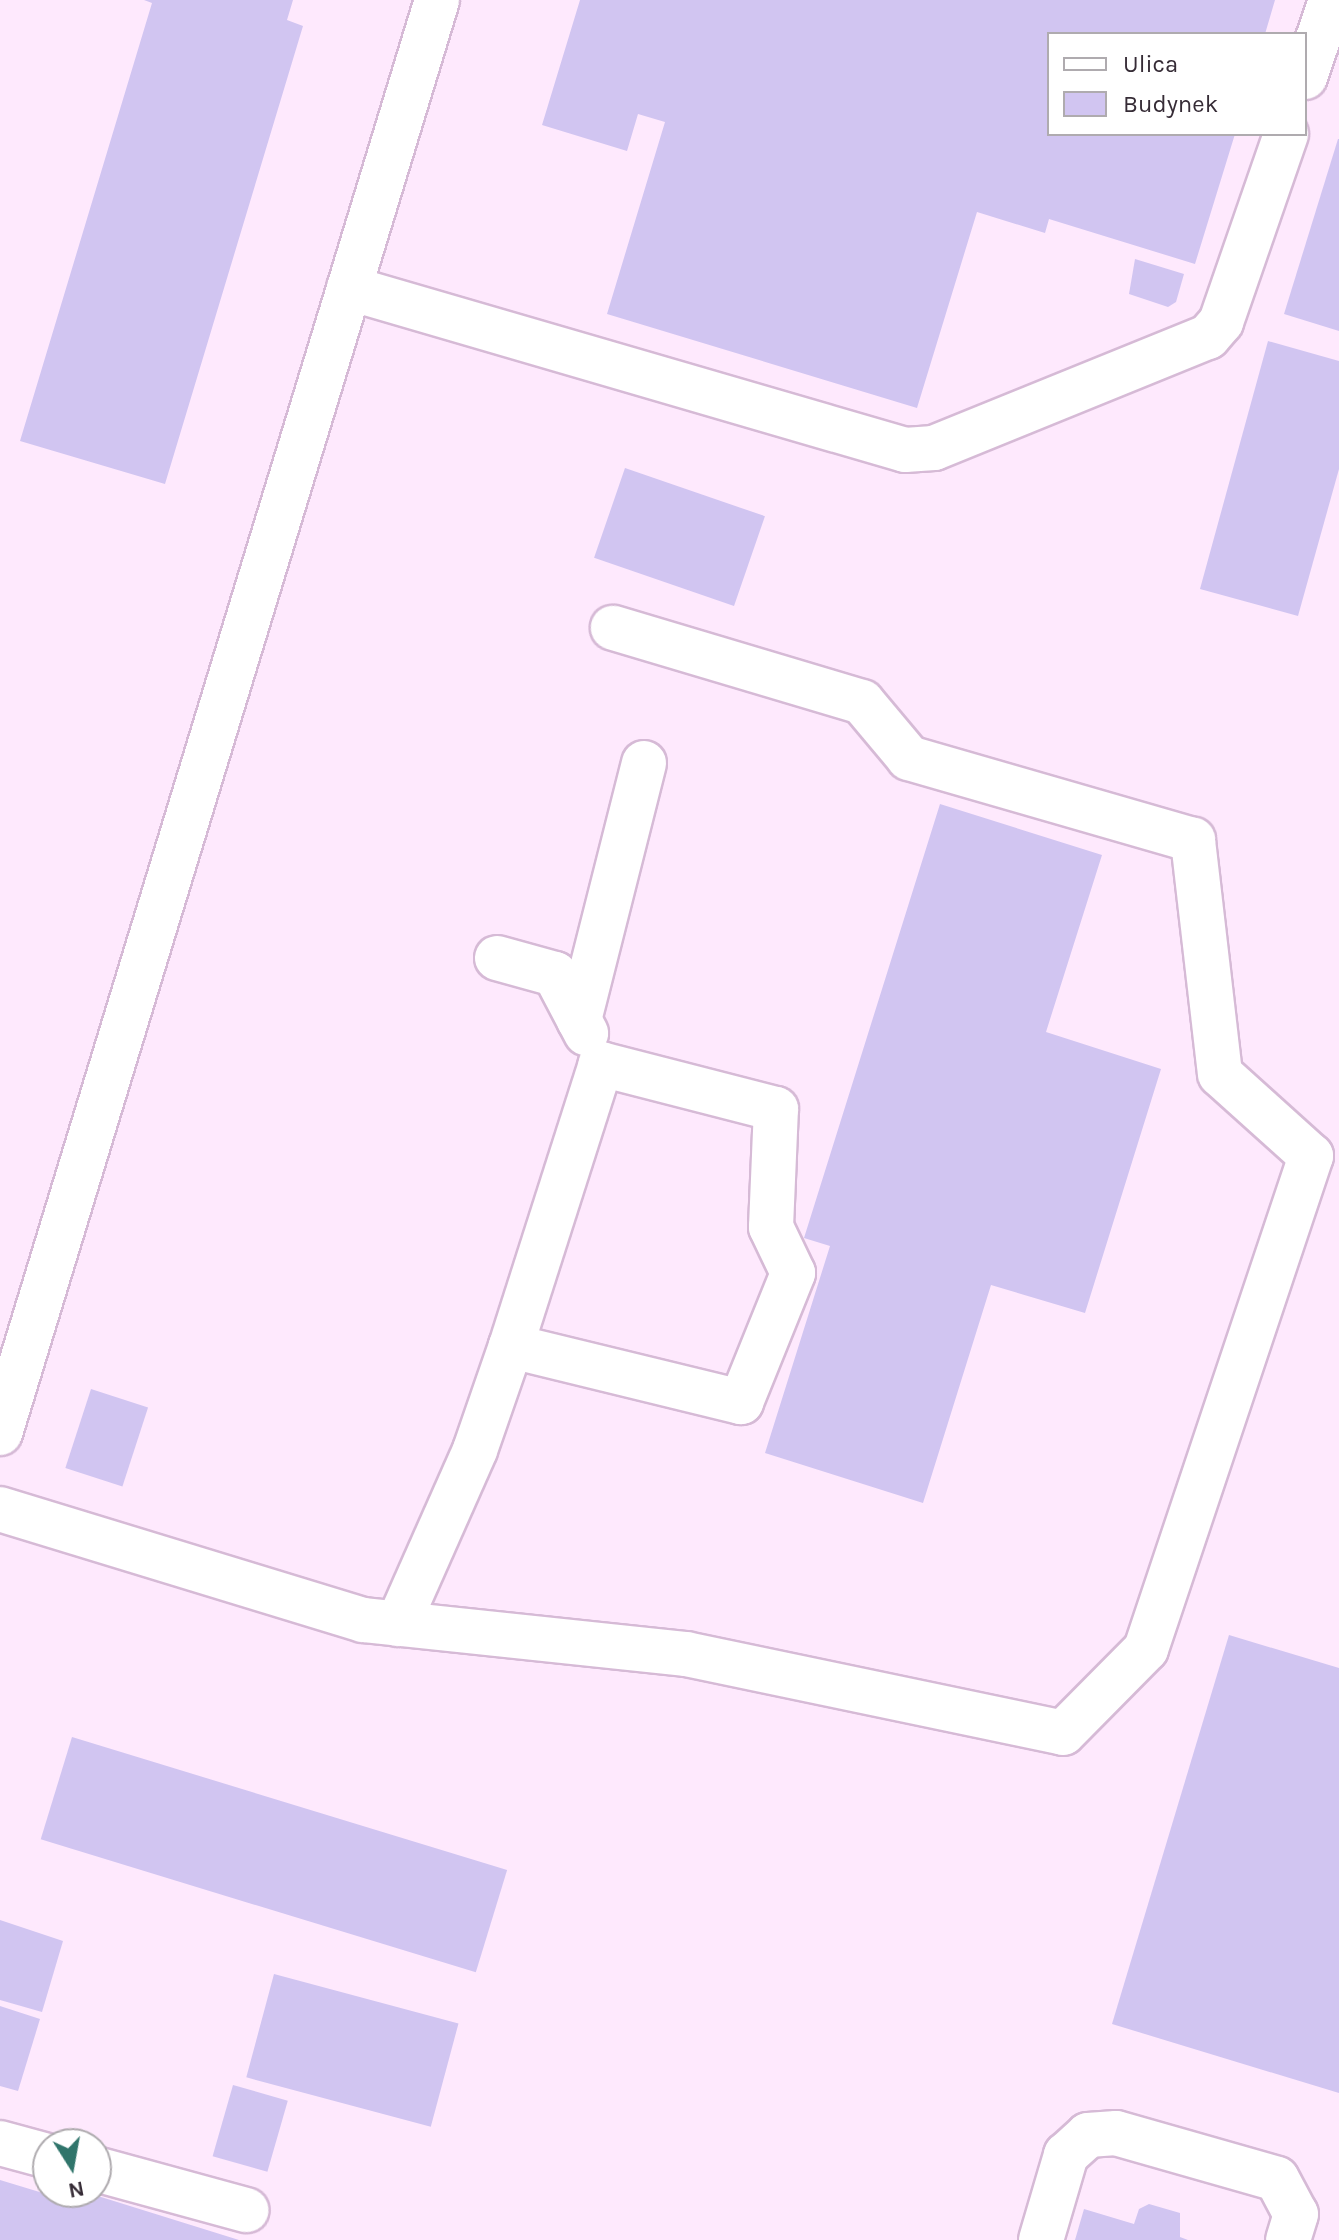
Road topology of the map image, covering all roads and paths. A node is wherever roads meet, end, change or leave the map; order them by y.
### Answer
1 (437, 0) edge
2 (1331, 0) edge
3 (1307, 71) edge
4 (1285, 136) edge
5 (349, 288) junction
6 (613, 628) dead end
7 (644, 763) dead end
8 (497, 958) dead end
9 (579, 1020) junction
10 (601, 1064) junction
11 (511, 1346) junction
12 (0, 1433) edge
13 (0, 1509) edge
14 (398, 1624) junction
15 (0, 2143) edge
16 (32, 2152) edge
17 (112, 2173) edge
18 (246, 2210) dead end
19 (1041, 2240) edge
20 (1288, 2240) edge

1 - 5 street
2 - 3 street
4 - 5 street
5 - 12 street
6 - 14 street
7 - 9 street
8 - 9 street
9 - 10 street
10 - 11 street
10 - 11 street
11 - 14 street
13 - 14 street
15 - 16 street
17 - 18 street
19 - 20 street

